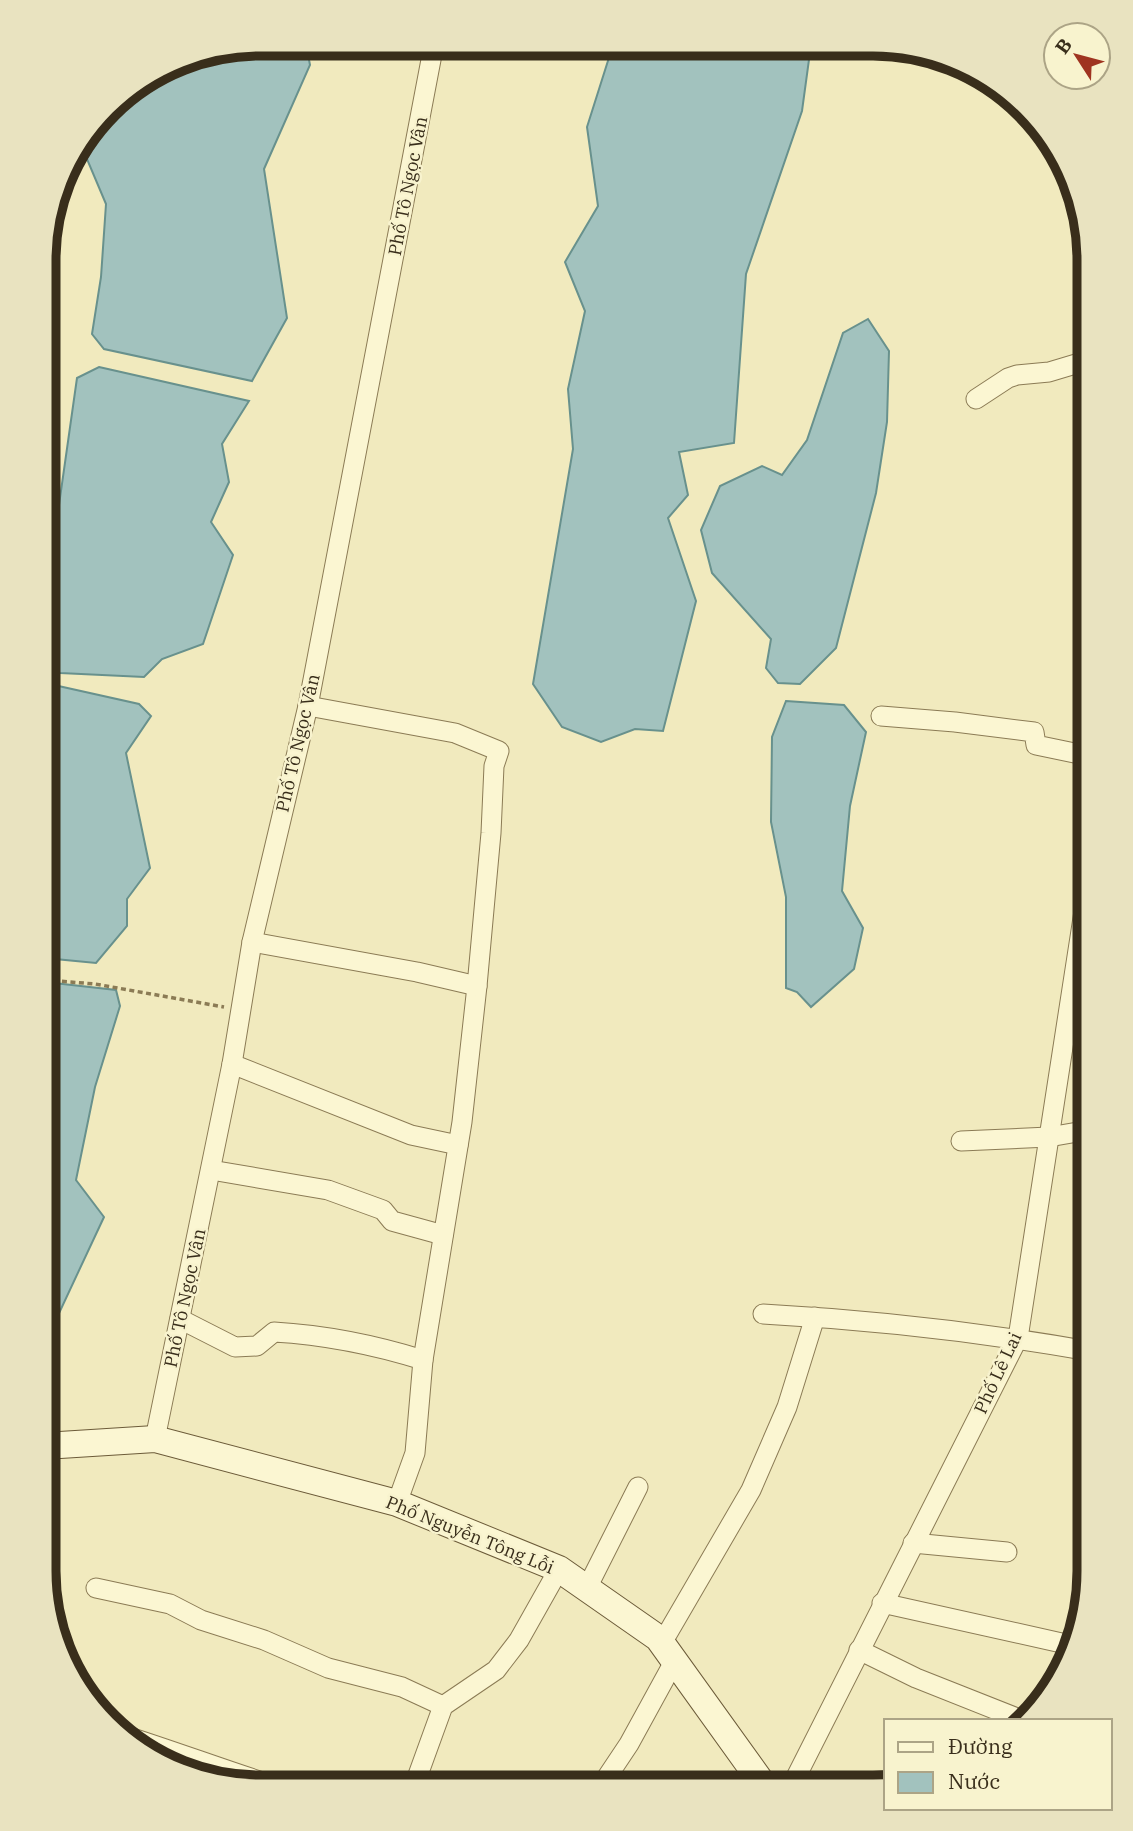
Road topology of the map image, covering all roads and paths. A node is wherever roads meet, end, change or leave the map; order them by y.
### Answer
1 (431, 56) edge
2 (1077, 363) edge
3 (976, 399) dead end
4 (308, 706) junction
5 (881, 716) dead end
6 (1077, 753) edge
7 (252, 942) junction
8 (1077, 963) edge
9 (56, 981) edge
10 (477, 986) junction
11 (240, 1010) junction
12 (232, 1064) junction
13 (1077, 1132) edge
14 (1049, 1137) junction
15 (961, 1141) dead end
16 (458, 1145) junction
17 (211, 1170) junction
18 (443, 1235) junction
19 (763, 1314) dead end
20 (815, 1317) junction
21 (180, 1320) junction
22 (1018, 1338) junction
23 (1077, 1349) edge
24 (423, 1360) junction
25 (155, 1439) junction
26 (56, 1445) edge
27 (638, 1487) dead end
28 (397, 1503) junction
29 (913, 1543) junction
30 (1007, 1552) dead end
31 (559, 1569) junction
32 (96, 1588) dead end
33 (587, 1588) junction
34 (882, 1603) junction
35 (1063, 1643) edge
36 (859, 1650) junction
37 (668, 1652) junction
38 (443, 1706) junction
39 (1014, 1717) edge
40 (154, 1746) edge
41 (237, 1773) edge
42 (418, 1775) edge
43 (608, 1775) edge
44 (756, 1775) edge
45 (797, 1775) edge

1 - 4 street, Phố Tô Ngọc Vân
2 - 3 street
4 - 7 street, Phố Tô Ngọc Vân
4 - 10 street
5 - 6 street
7 - 10 street
7 - 11 street, Phố Tô Ngọc Vân
8 - 14 street, Phố Lê Lai
9 - 11 path
10 - 16 street
11 - 12 street, Phố Tô Ngọc Vân
12 - 16 street
12 - 17 street, Phố Tô Ngọc Vân
13 - 14 street
14 - 15 street
14 - 22 street, Phố Lê Lai
16 - 18 street
17 - 18 street
17 - 21 street, Phố Tô Ngọc Vân
18 - 24 street
19 - 20 street
20 - 22 street
20 - 37 street
21 - 24 street
21 - 25 street, Phố Tô Ngọc Vân
22 - 23 street
22 - 29 street, Phố Lê Lai
24 - 28 street
25 - 26 street, Phố Nguyễn Tông Lỗi
25 - 28 street, Phố Nguyễn Tông Lỗi
27 - 33 street
28 - 31 street, Phố Nguyễn Tông Lỗi
29 - 30 street
29 - 34 street, Phố Lê Lai
31 - 33 street, Phố Nguyễn Tông Lỗi
31 - 38 street
32 - 38 street
33 - 37 street, Phố Nguyễn Tông Lỗi
34 - 35 street
34 - 36 street, Phố Lê Lai
36 - 39 street
36 - 45 street, Phố Lê Lai
37 - 43 street
37 - 44 street, Phố Nguyễn Tông Lỗi
38 - 42 street
40 - 41 street

